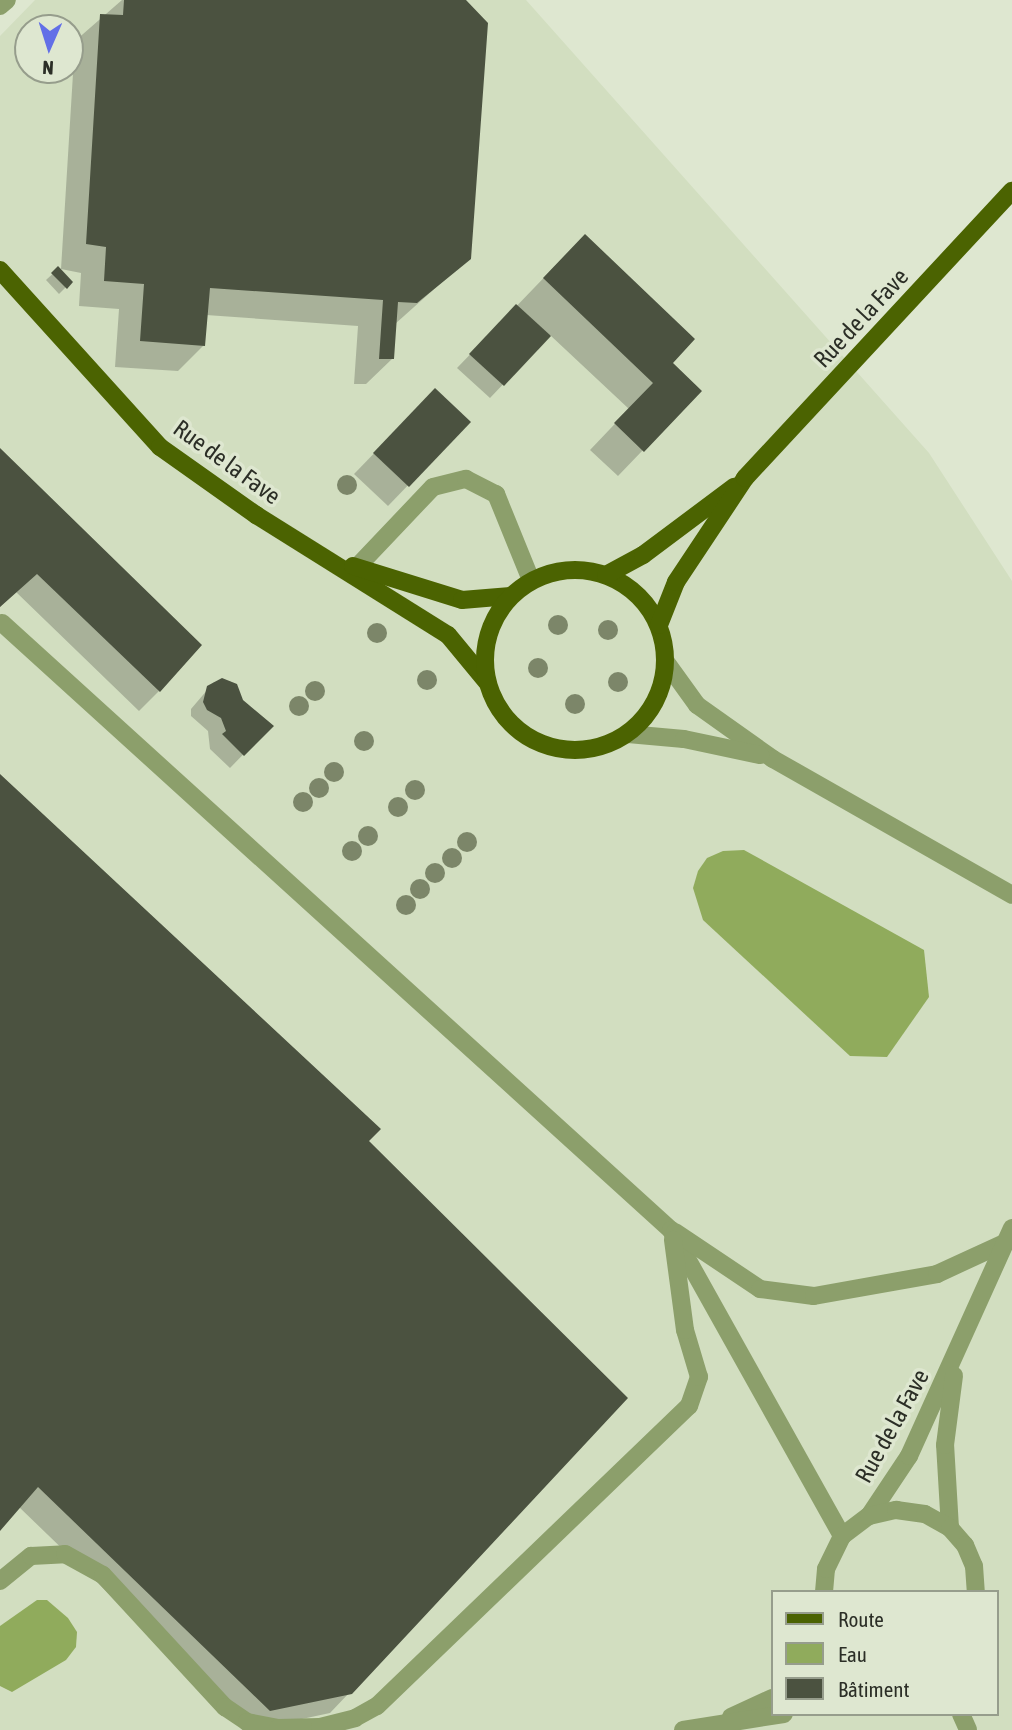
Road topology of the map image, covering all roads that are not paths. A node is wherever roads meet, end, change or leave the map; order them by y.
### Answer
1 (7, 0) edge
2 (0, 6) edge
3 (1012, 191) edge
4 (0, 260) edge
5 (0, 270) edge
6 (24, 295) junction
7 (745, 478) junction
8 (330, 559) junction
9 (357, 568) junction
10 (606, 575) junction
11 (531, 580) junction
12 (511, 596) junction
13 (2, 623) edge
14 (659, 625) junction
15 (666, 662) junction
16 (486, 681) junction
17 (628, 734) junction
18 (773, 759) junction
19 (1012, 895) edge
20 (1012, 1228) edge
21 (671, 1230) junction
22 (1002, 1244) junction
23 (957, 1359) junction
24 (869, 1516) junction
25 (950, 1528) junction
26 (842, 1536) junction
27 (0, 1581) edge
28 (824, 1590) edge
29 (976, 1590) edge
30 (771, 1698) edge
31 (771, 1716) edge
32 (715, 1723) junction
33 (683, 1730) edge

1 - 2 street
3 - 7 main road, Rue de la Fave
4 - 6 main road, Rue de la Fave
5 - 6 main road, Rue de la Fave
6 - 8 main road, Rue de la Fave
7 - 10 main road, Rue de la Fave
7 - 14 main road, Rue de la Fave
8 - 9 main road, Rue de la Fave
8 - 16 main road, Rue de la Fave
9 - 11 street
9 - 12 main road, Rue de la Fave
10 - 11 main road
10 - 14 main road
11 - 12 main road
12 - 16 main road
13 - 21 street
14 - 15 main road
15 - 17 main road
15 - 18 street
16 - 17 main road
17 - 18 street
18 - 19 street
20 - 22 street, Rue de la Fave
21 - 22 street
21 - 26 street
21 - 27 street
22 - 23 street, Rue de la Fave
23 - 24 street, Rue de la Fave
23 - 25 street, Rue de la Fave
24 - 25 street
24 - 26 street
25 - 29 street
26 - 28 street
30 - 32 street
31 - 32 street
32 - 33 street

